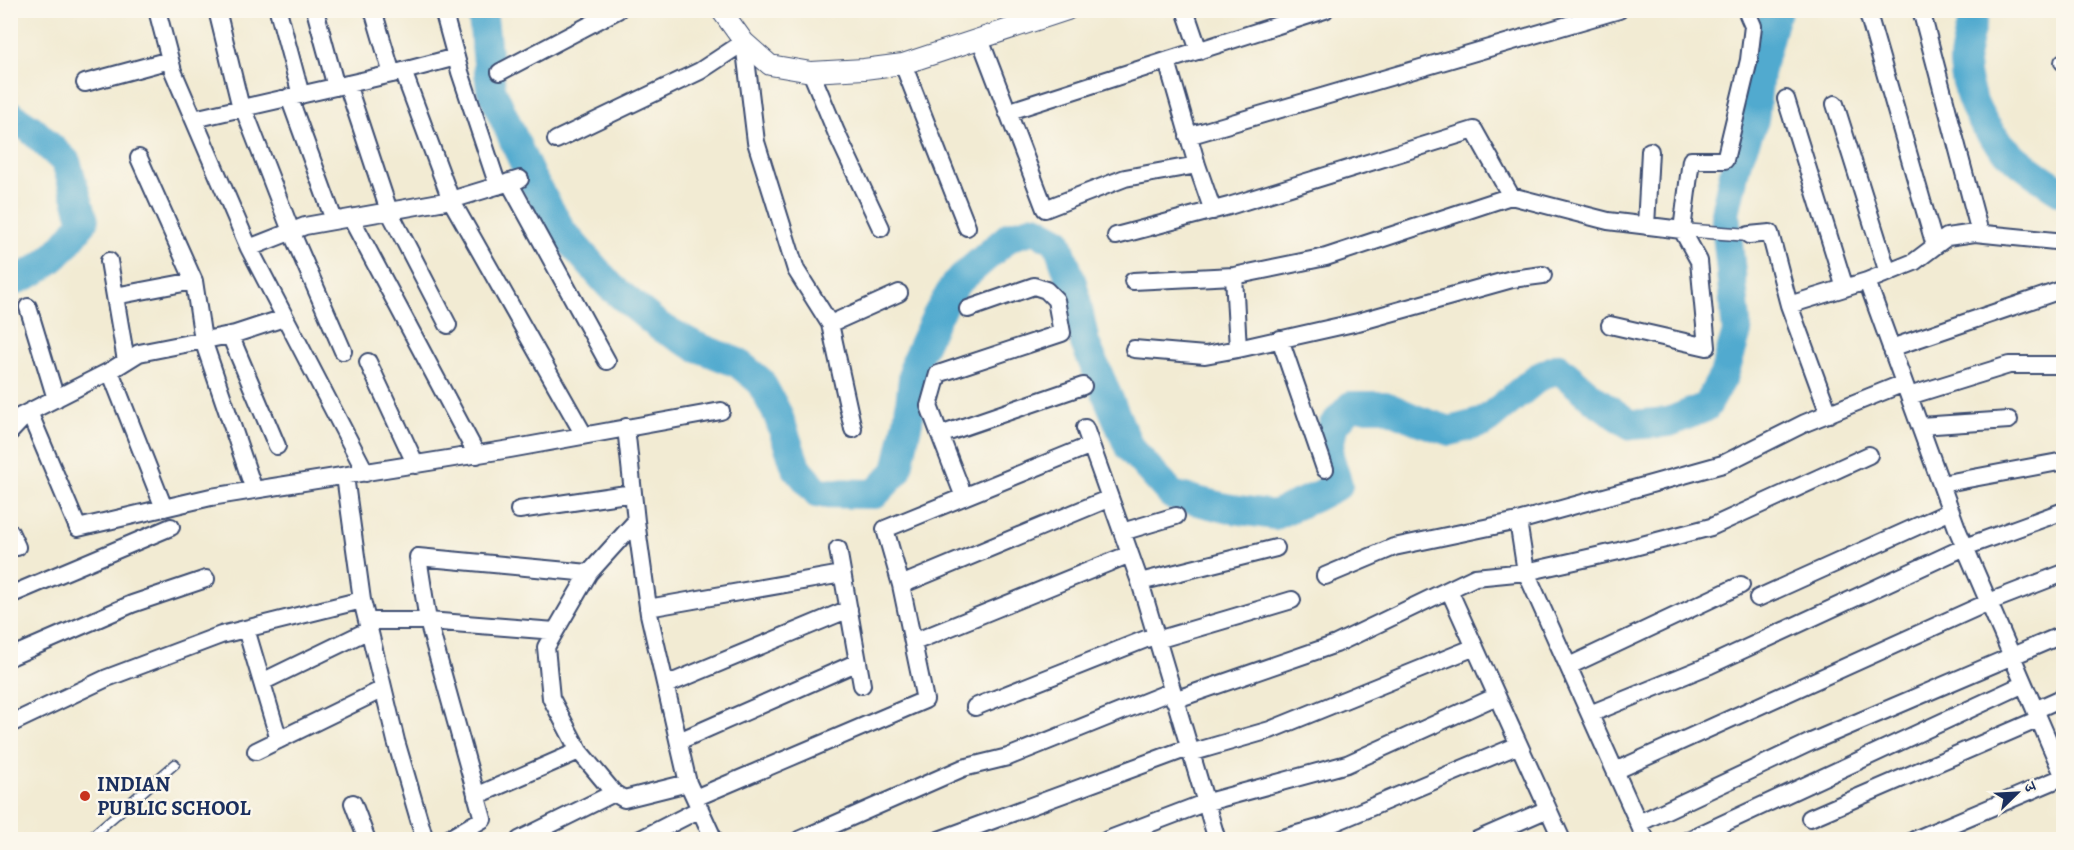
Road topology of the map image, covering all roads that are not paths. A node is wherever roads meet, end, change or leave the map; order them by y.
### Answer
1 (157, 10) edge
2 (217, 10) edge
3 (278, 10) edge
4 (315, 10) edge
5 (373, 10) edge
6 (443, 10) edge
7 (618, 10) edge
8 (720, 10) edge
9 (1067, 10) edge
10 (1185, 10) edge
11 (1325, 10) edge
12 (1619, 10) edge
13 (1746, 10) edge
14 (1867, 10) edge
15 (1924, 11) edge
16 (1026, 16) edge
17 (980, 39) junction
18 (744, 42) junction
19 (1199, 51) junction
20 (456, 57) junction
21 (170, 60) junction
22 (1167, 61) junction
23 (903, 64) junction
24 (500, 72) dead end
25 (811, 72) junction
26 (397, 73) junction
27 (85, 83) dead end
28 (341, 85) junction
29 (295, 96) junction
30 (1786, 99) dead end
31 (1835, 104) dead end
32 (242, 108) junction
33 (1007, 111) junction
34 (194, 119) junction
35 (1188, 136) junction
36 (556, 140) dead end
37 (1650, 152) dead end
38 (139, 158) dead end
39 (1197, 165) junction
40 (509, 182) junction
41 (1511, 196) junction
42 (451, 200) junction
43 (388, 211) junction
44 (1213, 211) junction
45 (351, 218) junction
46 (334, 220) junction
47 (1646, 226) junction
48 (967, 227) dead end
49 (881, 228) dead end
50 (1682, 230) junction
51 (291, 231) junction
52 (1980, 233) junction
53 (1749, 235) joint
54 (1116, 236) dead end
55 (2055, 241) dead end
56 (1935, 246) junction
57 (249, 248) junction
58 (109, 261) dead end
59 (1887, 273) junction
60 (1543, 275) dead end
61 (1234, 276) junction
62 (194, 281) junction
63 (1132, 281) dead end
64 (1867, 281) junction
65 (1845, 288) junction
66 (2064, 289) edge
67 (899, 292) dead end
68 (115, 296) junction
69 (1789, 305) junction
70 (28, 307) dead end
71 (968, 309) dead end
72 (284, 318) junction
73 (830, 324) junction
74 (1610, 325) dead end
75 (448, 326) dead end
76 (230, 335) junction
77 (1280, 339) junction
78 (204, 340) junction
79 (1891, 348) junction
80 (1134, 349) dead end
81 (1238, 349) junction
82 (343, 351) dead end
83 (126, 361) junction
84 (607, 361) dead end
85 (368, 362) dead end
86 (2064, 365) edge
87 (110, 371) junction
88 (1083, 386) dead end
89 (1906, 390) junction
90 (56, 399) junction
91 (721, 411) dead end
92 (29, 412) junction
93 (1829, 414) junction
94 (2009, 420) dead end
95 (10, 421) edge
96 (1920, 426) junction
97 (626, 427) junction
98 (1085, 428) dead end
99 (853, 429) dead end
100 (10, 432) edge
101 (584, 435) junction
102 (940, 435) junction
103 (1091, 445) junction
104 (277, 446) dead end
105 (1869, 454) dead end
106 (477, 455) junction
107 (2064, 461) edge
108 (416, 465) junction
109 (1325, 469) dead end
110 (366, 473) junction
111 (345, 476) junction
112 (1941, 484) junction
113 (255, 490) junction
114 (633, 493) junction
115 (964, 497) junction
116 (1110, 498) junction
117 (164, 508) junction
118 (519, 510) dead end
119 (1951, 511) junction
120 (2064, 511) edge
121 (1176, 516) dead end
122 (636, 521) junction
123 (1518, 521) junction
124 (171, 527) dead end
125 (1122, 532) junction
126 (1965, 547) junction
127 (1276, 548) dead end
128 (838, 549) dead end
129 (1131, 554) junction
130 (1526, 572) junction
131 (589, 573) junction
132 (2064, 573) edge
133 (842, 574) junction
134 (1324, 576) dead end
135 (206, 579) dead end
136 (1140, 582) junction
137 (901, 585) junction
138 (1741, 585) dead end
139 (1449, 590) junction
140 (10, 595) edge
141 (1758, 598) dead end
142 (362, 600) junction
143 (1292, 600) dead end
144 (1989, 602) junction
145 (648, 608) junction
146 (849, 609) junction
147 (428, 621) junction
148 (368, 626) junction
149 (246, 629) junction
150 (555, 631) junction
151 (2064, 634) edge
152 (1156, 638) junction
153 (914, 642) junction
154 (1475, 647) junction
155 (2011, 655) junction
156 (10, 657) edge
157 (858, 662) junction
158 (1569, 666) junction
159 (262, 682) junction
160 (2024, 684) junction
161 (666, 685) junction
162 (862, 685) dead end
163 (383, 689) junction
164 (1173, 695) junction
165 (1497, 696) junction
166 (2064, 697) edge
167 (975, 708) dead end
168 (1590, 714) junction
169 (2037, 715) junction
170 (10, 724) edge
171 (279, 740) junction
172 (679, 741) junction
173 (1519, 745) junction
174 (1189, 750) junction
175 (256, 751) dead end
176 (579, 751) junction
177 (175, 764) dead end
178 (2062, 769) edge
179 (1615, 771) junction
180 (614, 793) junction
181 (476, 796) junction
182 (695, 797) junction
183 (353, 803) dead end
184 (1204, 803) junction
185 (1548, 809) junction
186 (1810, 818) dead end
187 (1639, 823) junction
188 (87, 840) edge
189 (367, 840) edge
190 (424, 840) edge
191 (447, 840) edge
192 (519, 840) edge
193 (639, 840) edge
194 (714, 840) edge
195 (799, 840) edge
196 (939, 840) edge
197 (1107, 840) edge
198 (1216, 840) edge
199 (1276, 840) edge
200 (1477, 840) edge
201 (1562, 840) edge
202 (1646, 840) edge
203 (1688, 840) edge
204 (1914, 840) edge

1 - 21 street
2 - 32 street
3 - 29 street
4 - 28 street
5 - 26 street
6 - 20 street
7 - 24 street
8 - 18 street
9 - 16 street
10 - 19 street
11 - 19 street
12 - 35 street
13 - 50 street
14 - 56 street
15 - 52 street
16 - 17 street
17 - 23 street
17 - 33 street
18 - 25 street
18 - 36 street
18 - 73 street
19 - 22 street
20 - 26 street
20 - 40 street
21 - 27 street
21 - 34 street
22 - 33 street
22 - 35 street
23 - 25 street
23 - 48 street
25 - 49 street
26 - 28 street
26 - 42 street
28 - 29 street
28 - 43 street
29 - 32 street
29 - 46 street
30 - 65 street
31 - 59 street
32 - 34 street
32 - 51 street
33 - 39 street
34 - 57 street
35 - 39 street
37 - 47 street
38 - 62 street
39 - 44 street
40 - 42 street
40 - 84 street
41 - 44 street
41 - 47 street
41 - 61 street
42 - 43 street
42 - 101 street
43 - 45 street
43 - 75 street
44 - 54 street
45 - 46 street
45 - 106 street
46 - 51 street
47 - 50 street
50 - 53 street
50 - 74 street
51 - 57 street
51 - 82 street
52 - 55 street
52 - 56 street
53 - 69 street
56 - 59 street
57 - 72 street
58 - 68 street
59 - 64 street
60 - 77 street
61 - 63 street
61 - 81 street
62 - 68 street
62 - 78 street
64 - 65 street
64 - 79 street
65 - 69 street
66 - 79 street
67 - 73 street
68 - 83 street
69 - 93 street
70 - 90 street
71 - 102 street
72 - 76 street
72 - 110 street
73 - 99 street
76 - 78 street
76 - 104 street
77 - 81 street
77 - 109 street
78 - 83 street
78 - 113 street
79 - 89 street
80 - 81 street
83 - 87 street
85 - 108 street
86 - 89 street
87 - 90 street
87 - 117 street
88 - 102 street
89 - 93 street
89 - 96 street
90 - 92 street
91 - 97 street
92 - 95 street
92 - 100 street
92 - 117 street
93 - 123 street
94 - 96 street
96 - 112 street
97 - 101 street
97 - 114 street
98 - 103 street
101 - 106 street
102 - 115 street
103 - 115 street
103 - 116 street
105 - 130 street
106 - 108 street
107 - 112 street
108 - 110 street
110 - 111 street
111 - 113 street
111 - 142 street
112 - 119 street
113 - 117 street
114 - 118 street
114 - 122 street
115 - 137 street
116 - 125 street
116 - 137 street
119 - 126 street
119 - 141 street
120 - 126 street
121 - 125 street
122 - 131 street
122 - 145 street
123 - 130 street
123 - 134 street
124 - 140 street
125 - 129 street
126 - 144 street
126 - 168 street
127 - 136 street
128 - 133 street
129 - 136 street
129 - 153 street
130 - 139 street
130 - 158 street
131 - 147 street
131 - 150 street
132 - 144 street
133 - 145 street
133 - 146 street
135 - 156 street
136 - 152 street
137 - 153 street
138 - 158 street
139 - 154 street
139 - 164 street
142 - 148 street
142 - 149 street
143 - 152 street
144 - 155 street
144 - 179 street
145 - 161 street
146 - 157 street
146 - 161 street
147 - 148 street
147 - 150 street
147 - 181 street
148 - 159 street
148 - 163 street
149 - 159 street
149 - 170 street
150 - 176 street
151 - 155 street
152 - 164 street
152 - 167 street
153 - 182 street
154 - 165 street
154 - 174 street
155 - 160 street
155 - 187 street
157 - 162 street
157 - 172 street
158 - 168 street
159 - 171 street
160 - 169 street
160 - 203 street
161 - 172 street
163 - 171 street
163 - 190 street
164 - 174 street
164 - 195 street
165 - 173 street
165 - 184 street
166 - 169 street
168 - 179 street
169 - 178 street
169 - 186 street
171 - 175 street
172 - 182 street
173 - 185 street
173 - 199 street
174 - 184 street
174 - 196 street
176 - 180 street
176 - 181 street
177 - 188 lane
178 - 204 street
179 - 187 street
180 - 182 street
180 - 192 street
181 - 191 street
182 - 193 street
182 - 194 street
183 - 189 street
184 - 197 street
184 - 198 street
185 - 200 street
185 - 201 street
187 - 202 street

